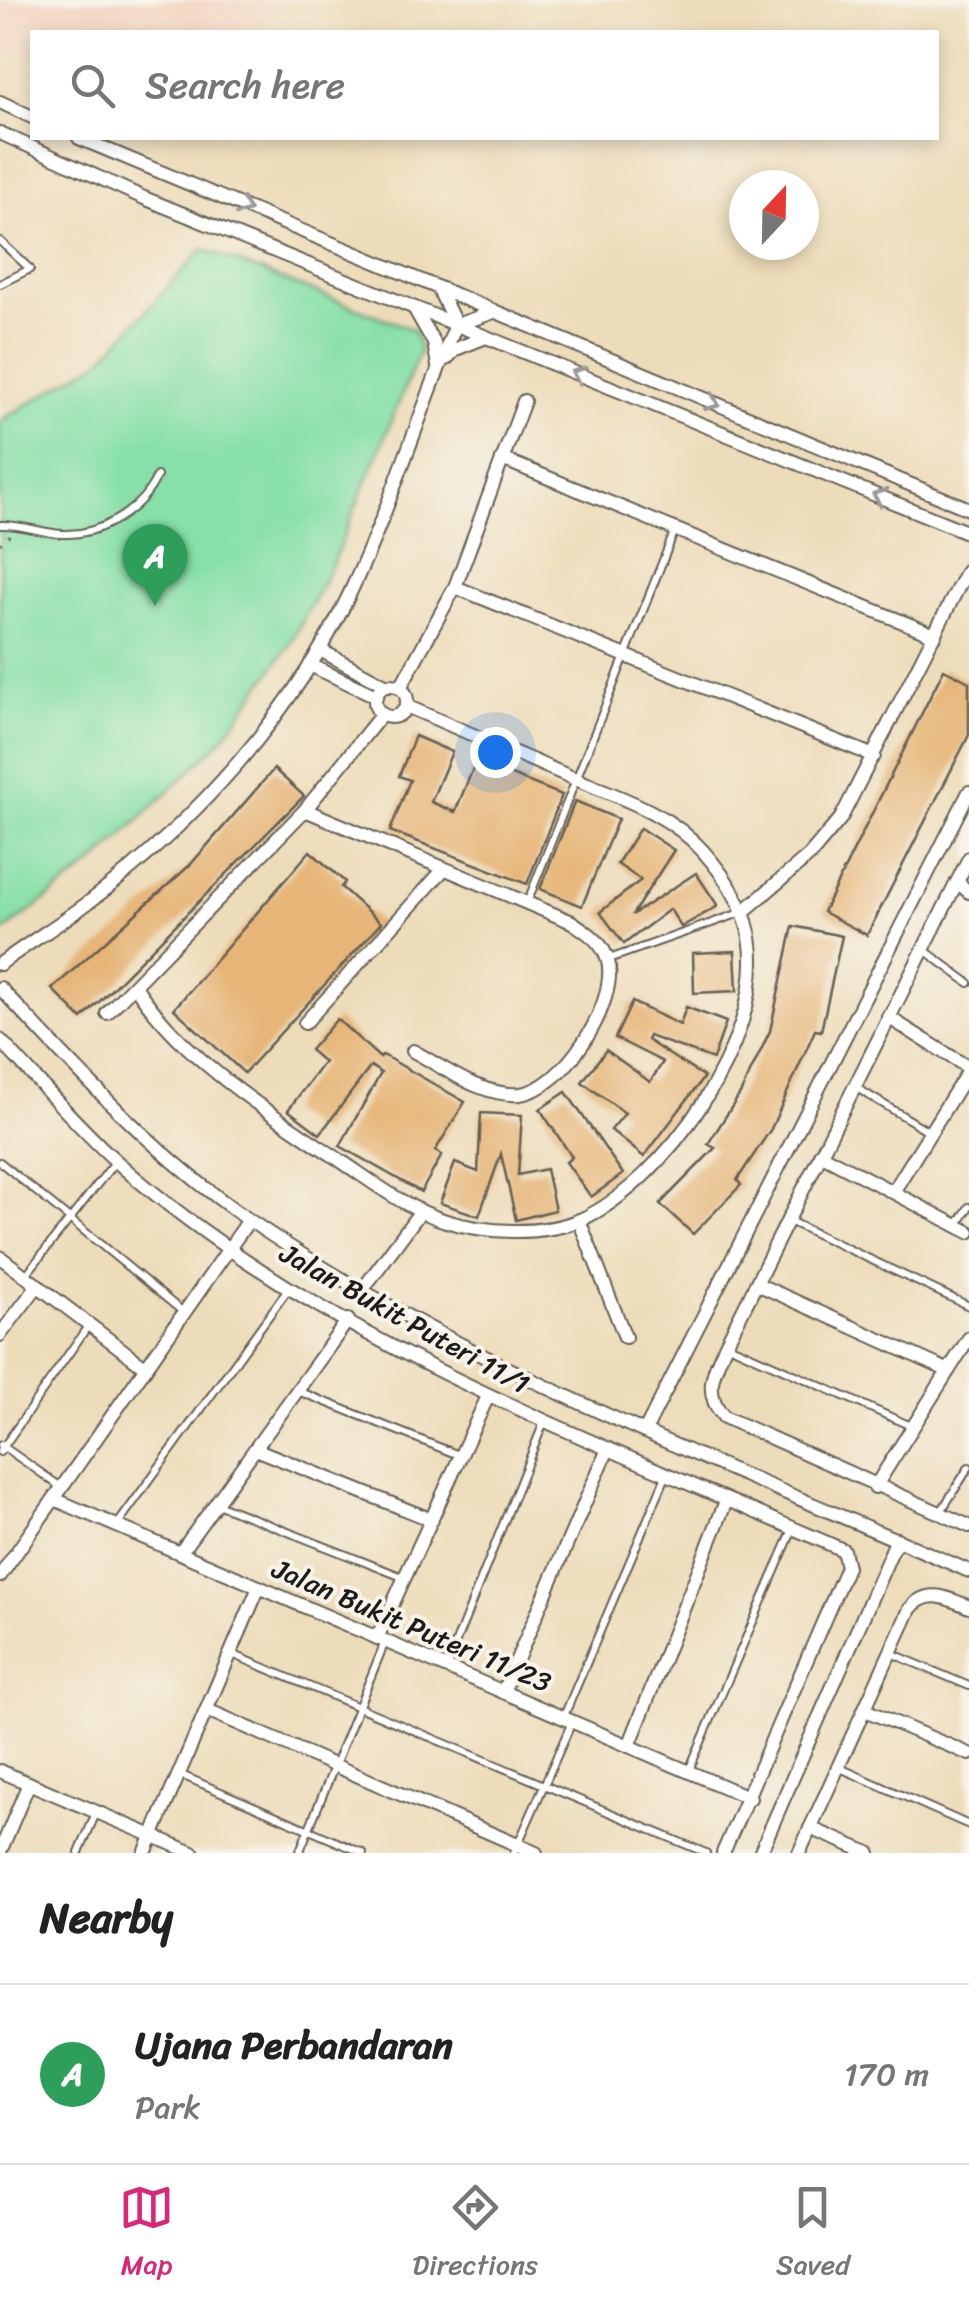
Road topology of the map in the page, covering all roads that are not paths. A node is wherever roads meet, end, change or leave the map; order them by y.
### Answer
1 (0, 102) edge
2 (30, 116) edge
3 (0, 132) edge
4 (84, 140) edge
5 (0, 241) edge
6 (0, 284) edge
7 (438, 288) junction
8 (414, 308) junction
9 (494, 312) junction
10 (456, 324) junction
11 (486, 337) junction
12 (438, 368) junction
13 (524, 401) dead end
14 (502, 460) junction
15 (157, 476) dead end
16 (969, 509) edge
17 (0, 525) edge
18 (676, 529) junction
19 (969, 533) edge
20 (967, 570) edge
21 (455, 588) junction
22 (936, 636) junction
23 (320, 650) junction
24 (626, 654) junction
25 (310, 664) junction
26 (388, 690) junction
27 (406, 706) junction
28 (382, 714) junction
29 (874, 756) junction
30 (576, 779) junction
31 (969, 792) edge
32 (305, 810) junction
33 (969, 858) edge
34 (444, 869) junction
35 (957, 882) junction
36 (969, 892) edge
37 (527, 903) junction
38 (744, 912) junction
39 (923, 949) junction
40 (608, 960) junction
41 (0, 964) edge
42 (969, 983) edge
43 (135, 986) junction
44 (0, 988) edge
45 (107, 1013) dead end
46 (888, 1018) junction
47 (305, 1022) dead end
48 (0, 1040) edge
49 (413, 1051) dead end
50 (969, 1069) edge
51 (854, 1086) junction
52 (932, 1132) junction
53 (820, 1154) junction
54 (116, 1160) junction
55 (0, 1162) edge
56 (893, 1192) junction
57 (969, 1207) edge
58 (420, 1212) junction
59 (70, 1219) junction
60 (249, 1220) junction
61 (579, 1220) junction
62 (788, 1221) junction
63 (963, 1228) edge
64 (231, 1248) junction
65 (0, 1256) edge
66 (25, 1276) junction
67 (756, 1284) junction
68 (291, 1285) junction
69 (38, 1286) junction
70 (363, 1289) junction
71 (969, 1306) edge
72 (183, 1312) junction
73 (348, 1320) junction
74 (90, 1324) junction
75 (0, 1335) edge
76 (625, 1337) dead end
77 (969, 1338) edge
78 (726, 1344) junction
79 (965, 1354) edge
80 (145, 1367) junction
81 (947, 1370) junction
82 (296, 1391) junction
83 (488, 1396) junction
84 (544, 1422) junction
85 (911, 1426) junction
86 (646, 1428) junction
87 (1, 1448) edge
88 (255, 1448) junction
89 (608, 1450) junction
90 (461, 1456) junction
91 (969, 1467) edge
92 (666, 1476) junction
93 (874, 1488) junction
94 (58, 1493) junction
95 (726, 1501) junction
96 (216, 1503) junction
97 (939, 1514) junction
98 (432, 1520) junction
99 (117, 1526) junction
100 (969, 1526) edge
101 (794, 1528) junction
102 (896, 1539) junction
103 (180, 1553) junction
104 (969, 1571) edge
105 (0, 1576) edge
106 (405, 1578) junction
107 (259, 1587) junction
108 (969, 1608) edge
109 (382, 1639) junction
110 (231, 1653) junction
111 (890, 1653) junction
112 (446, 1667) junction
113 (969, 1686) edge
114 (503, 1692) junction
115 (358, 1706) junction
116 (207, 1710) junction
117 (864, 1710) junction
118 (568, 1720) junction
119 (629, 1746) junction
120 (969, 1754) edge
121 (333, 1764) junction
122 (838, 1768) junction
123 (0, 1771) edge
124 (689, 1772) junction
125 (178, 1774) junction
126 (29, 1783) junction
127 (544, 1785) junction
128 (750, 1798) junction
129 (96, 1812) junction
130 (969, 1826) edge
131 (810, 1828) junction
132 (309, 1830) junction
133 (152, 1836) junction
134 (516, 1849) edge
135 (0, 1852) edge
136 (79, 1853) edge
137 (146, 1853) edge
138 (193, 1853) edge
139 (299, 1853) edge
140 (363, 1853) edge
141 (536, 1853) edge
142 (706, 1853) edge
143 (724, 1853) edge
144 (760, 1853) edge
145 (798, 1853) edge
146 (869, 1853) edge

1 - 2 street
3 - 8 street
4 -> 7 street
5 - 6 lane
7 - 9 street
7 - 10 street
8 - 10 street
8 - 12 street
9 - 10 street
9 -> 16 street
10 - 11 street
10 - 12 street
11 - 12 street
19 -> 11 street
12 - 23 street
13 - 14 street
14 - 18 street
14 - 21 street
15 - 17 lane
18 - 22 street
18 - 24 lane
20 - 22 street
21 - 24 street
21 - 26 street
22 - 29 street
23 - 25 street
23 - 26 street
24 - 29 street
24 - 30 lane
25 - 26 street
25 - 41 street
26 - 27 street
26 - 28 street
27 - 28 street
27 - 30 street
28 - 32 street
29 - 38 street
30 - 37 lane
30 - 38 street
31 - 86 street
32 - 34 street
32 - 43 street
33 - 35 street
34 - 37 street
34 - 47 street
35 - 36 street
35 - 39 street
37 - 40 street
38 - 40 lane
38 - 61 street
39 - 42 lane
39 - 46 street
40 - 49 street
43 - 45 street
43 - 58 street
44 - 60 street
46 - 50 street
46 - 51 street
48 - 54 street, Jalan Bukit Puteri 11/1
50 - 52 street
51 - 52 lane
51 - 53 street
52 - 56 street
53 - 56 street
53 - 62 street
54 - 59 lane
54 - 64 street, Jalan Bukit Puteri 11/1
55 - 59 lane
56 - 63 street
57 - 63 lane
58 - 61 street
58 - 70 street
59 - 66 lane
59 - 72 lane
60 - 64 street
60 - 70 street
61 - 76 street
62 - 67 street
62 - 71 lane
64 - 68 street, Jalan Bukit Puteri 11/1
64 - 72 street
65 - 66 street
66 - 69 street
67 - 78 street
67 - 81 street
68 - 73 street, Jalan Bukit Puteri 11/1
68 - 99 lane
69 - 74 street
69 - 75 street
70 - 86 street
72 - 80 street
73 - 82 street
73 - 83 street, Jalan Bukit Puteri 11/1
74 - 80 street
74 - 87 lane
77 - 79 street
78 - 85 lane
78 - 93 street
79 - 81 street
80 - 94 street
81 - 85 street
82 - 88 street
82 - 90 lane
83 - 84 street, Jalan Bukit Puteri 11/1
83 - 90 street
84 - 89 street, Jalan Bukit Puteri 11/1
84 - 112 lane
85 - 93 street
86 - 102 street
87 - 94 lane
88 - 96 street
88 - 98 street
89 - 92 street, Jalan Bukit Puteri 11/1
89 - 114 street
90 - 98 street
91 - 97 lane
92 - 95 street, Jalan Bukit Puteri 11/1
92 - 118 lane
93 - 97 street
94 - 99 street, Jalan Bukit Puteri 11/23
94 - 105 street
95 - 101 street, Jalan Bukit Puteri 11/1
95 - 119 street
96 - 103 street
96 - 106 lane
97 - 100 street
98 - 106 street
99 - 103 street, Jalan Bukit Puteri 11/23
101 - 124 lane
101 - 128 street, Jalan Bukit Puteri 11/1
102 - 104 street
102 - 144 street
103 - 107 street, Jalan Bukit Puteri 11/23
106 - 109 street
107 - 109 street, Jalan Bukit Puteri 11/23
107 - 110 street
108 - 111 street
109 - 112 street, Jalan Bukit Puteri 11/23
109 - 115 lane
110 - 115 lane
110 - 116 street
111 - 113 lane
111 - 117 street
112 - 114 street, Jalan Bukit Puteri 11/23
114 - 118 street, Jalan Bukit Puteri 11/23
115 - 121 lane
115 - 127 lane
116 - 121 street
116 - 125 street
117 - 120 street
117 - 122 street
118 - 119 street, Jalan Bukit Puteri 11/23
118 - 127 lane
119 - 124 street, Jalan Bukit Puteri 11/23
121 - 132 lane
121 - 134 street
122 - 130 lane
122 - 131 street
123 - 126 street
124 - 128 street, Jalan Bukit Puteri 11/23
125 - 132 lane
125 - 133 street
126 - 129 street
126 - 135 street
127 - 134 lane
127 - 142 lane
128 - 143 street
129 - 133 street
129 - 136 lane
131 - 145 street
131 - 146 street
132 - 139 lane
132 - 140 lane
133 - 137 street
133 - 138 street
134 - 141 street

